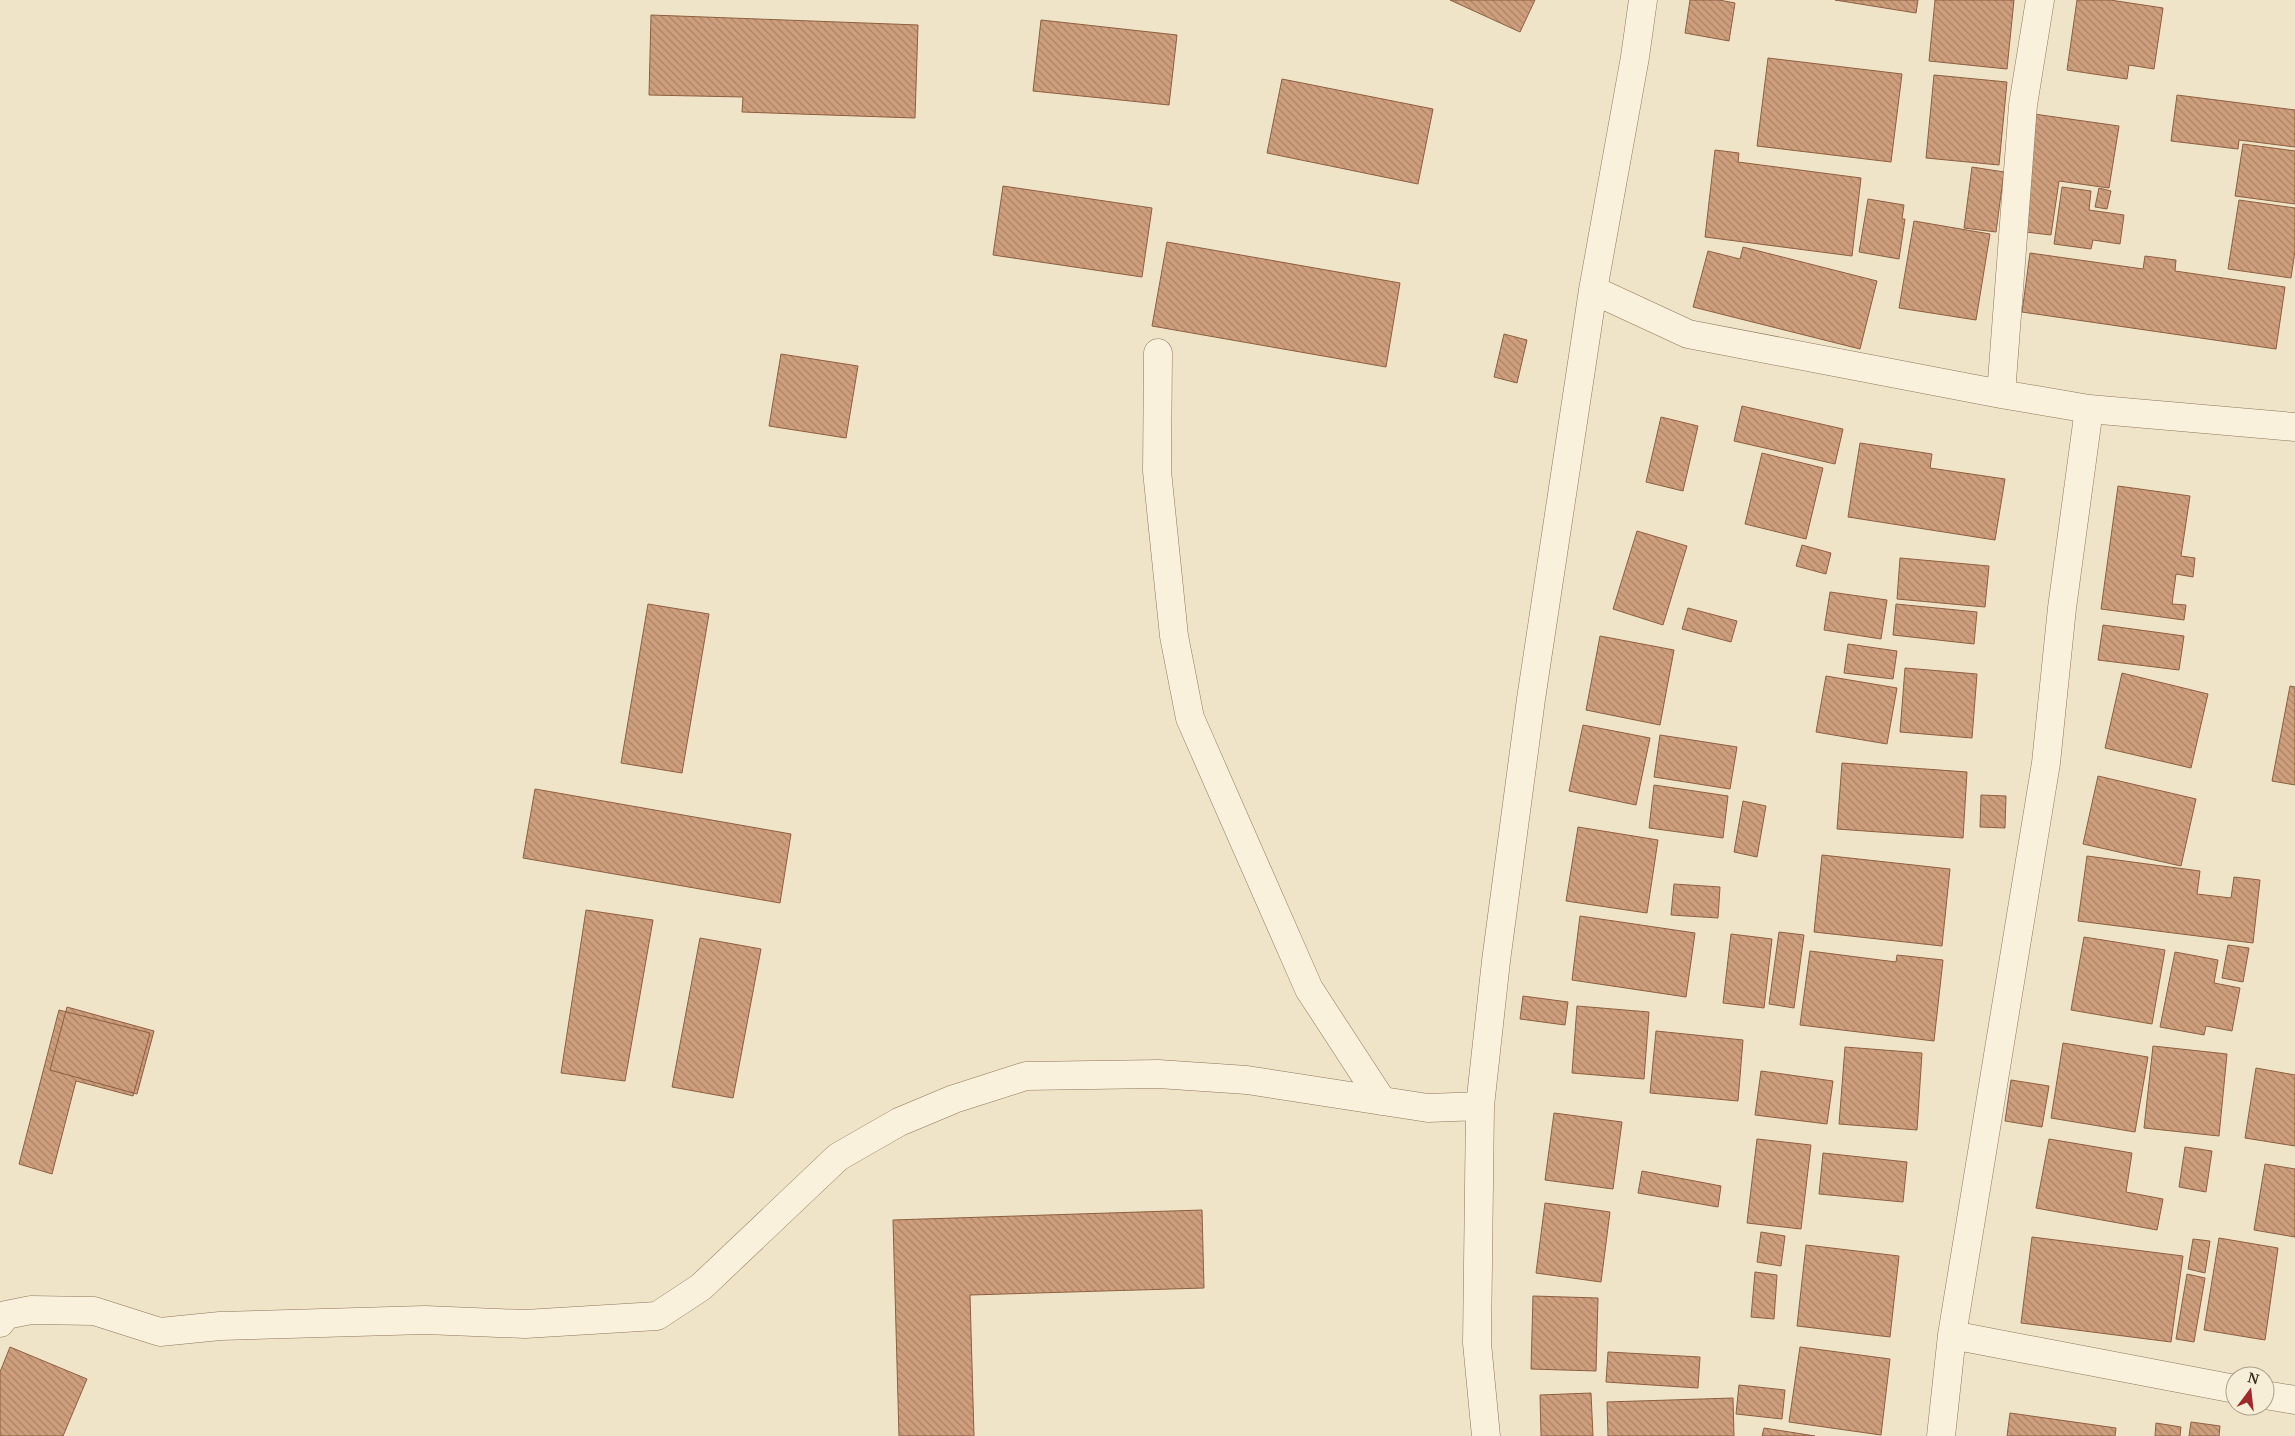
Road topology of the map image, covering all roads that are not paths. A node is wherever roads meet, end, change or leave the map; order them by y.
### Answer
1 (1643, 0) edge
2 (2040, 0) edge
3 (1593, 290) junction
4 (1158, 353) dead end
5 (2001, 394) junction
6 (2090, 409) junction
7 (2295, 427) edge
8 (1382, 1101) junction
9 (1480, 1106) junction
10 (0, 1323) edge
11 (1952, 1335) junction
12 (2225, 1387) edge
13 (2275, 1396) edge
14 (2295, 1400) edge
15 (1486, 1436) edge
16 (1941, 1436) edge

1 - 3 street
2 - 5 street
3 - 5 street
3 - 9 street
4 - 8 street
5 - 6 street
6 - 7 street
6 - 11 street
8 - 9 street
8 - 10 street
9 - 15 street
11 - 12 street
11 - 16 street
13 - 14 street

